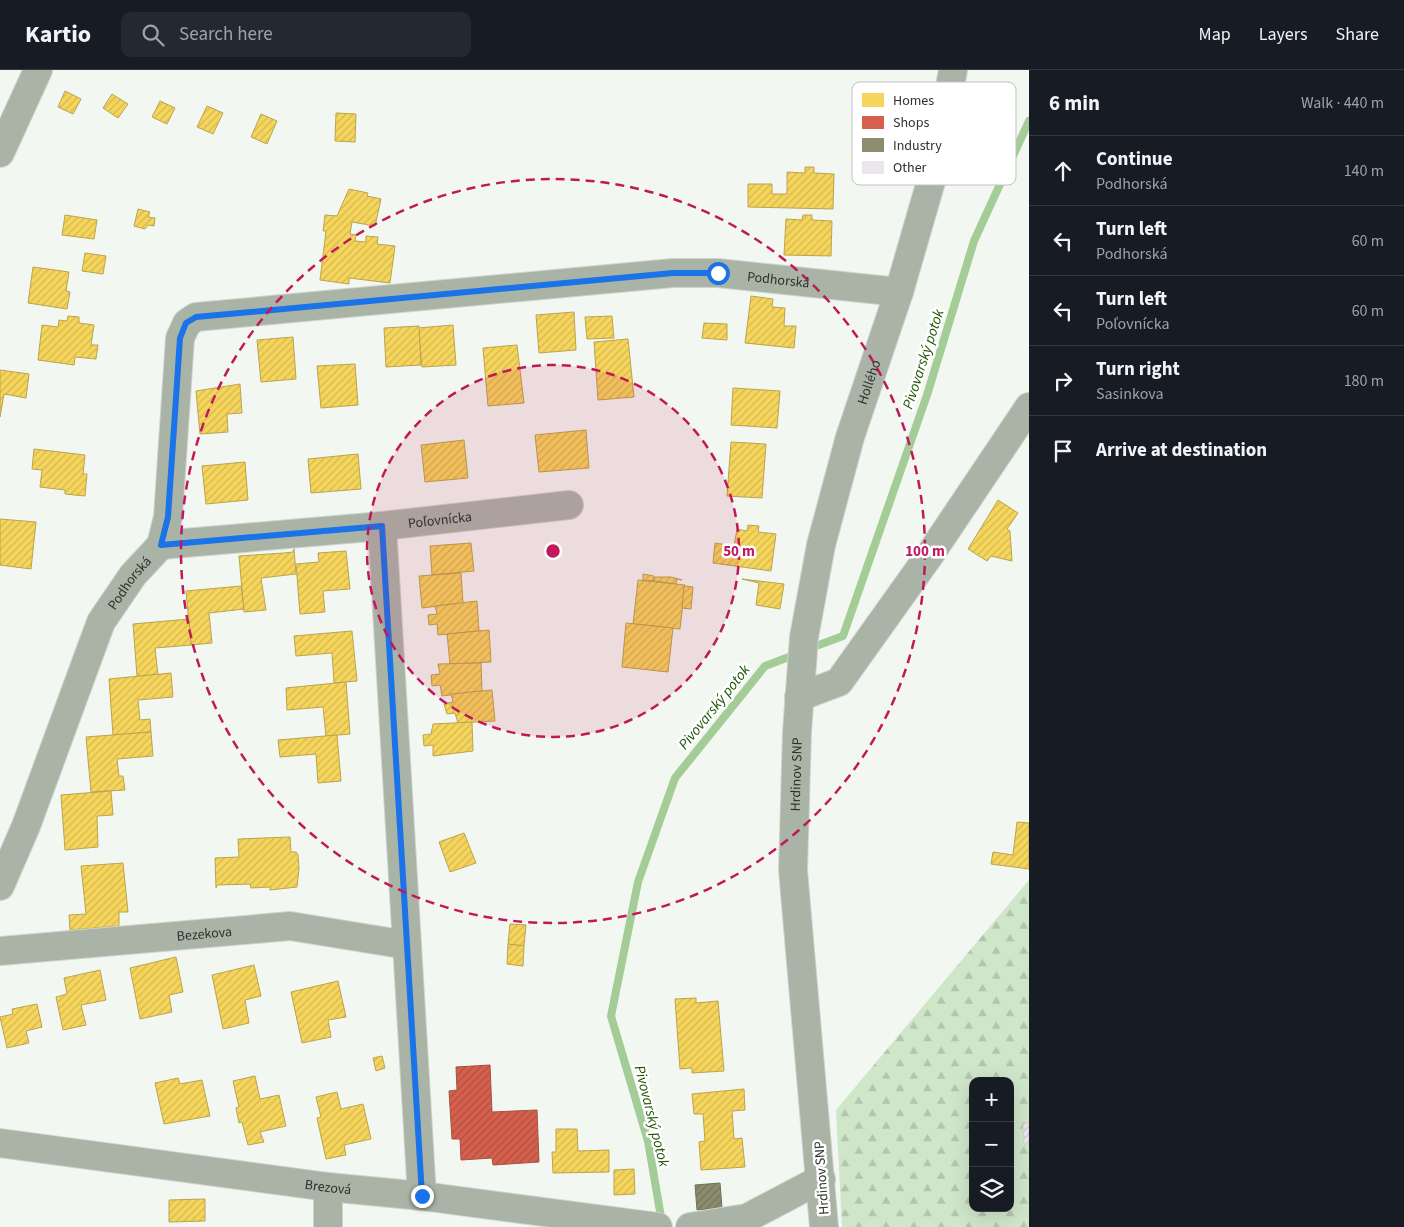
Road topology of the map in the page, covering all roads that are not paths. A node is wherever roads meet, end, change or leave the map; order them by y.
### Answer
1 (38, 70) edge
2 (0, 153) edge
3 (930, 185) edge
4 (899, 292) junction
5 (1029, 407) edge
6 (569, 505) dead end
7 (382, 526) junction
8 (161, 545) junction
9 (800, 684) junction
10 (0, 886) edge
11 (406, 946) junction
12 (0, 951) edge
13 (0, 1143) edge
14 (821, 1179) junction
15 (328, 1187) junction
16 (422, 1196) junction
17 (650, 1226) edge
18 (328, 1227) edge
19 (658, 1227) edge
20 (690, 1227) edge
21 (824, 1227) edge

1 - 2 street
3 - 4 street, Hollého
4 - 8 street, Podhorská
4 - 9 street, Hollého
5 - 9 street
6 - 7 street, Poľovnícka
7 - 8 street, Poľovnícka
7 - 11 street
8 - 10 street, Podhorská
9 - 14 street, Hrdinov SNP
11 - 12 street, Bezekova
11 - 16 street
13 - 15 street, Brezová
14 - 20 street
14 - 21 street, Hrdinov SNP
15 - 16 street, Brezová
15 - 18 street
16 - 17 street, Brezová
17 - 19 street, Brezová

